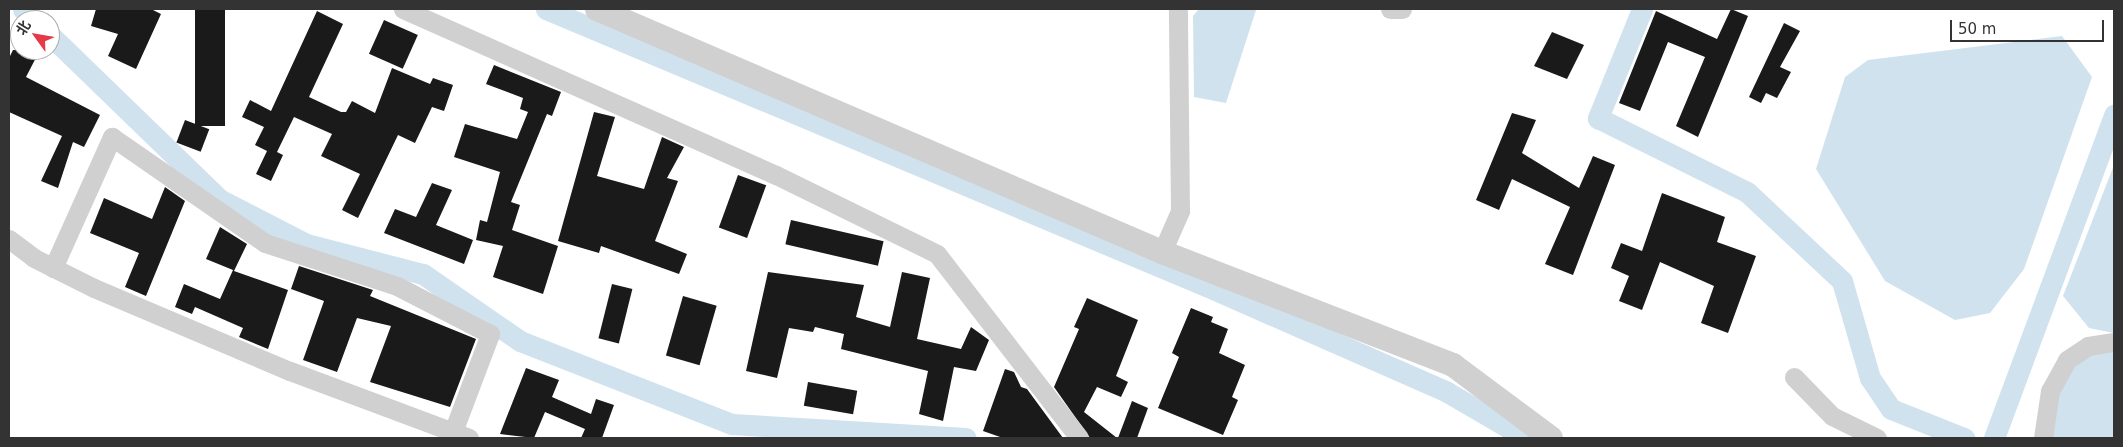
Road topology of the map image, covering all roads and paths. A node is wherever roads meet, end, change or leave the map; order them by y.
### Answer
1 (403, 9) edge
2 (597, 9) edge
3 (1178, 9) edge
4 (1390, 9) edge
5 (1402, 9) edge
6 (9, 238) edge
7 (1162, 252) junction
8 (53, 268) junction
9 (2114, 342) edge
10 (1794, 377) dead end
11 (461, 435) edge
12 (1078, 438) edge
13 (1551, 438) edge
14 (1877, 438) edge
15 (2042, 438) edge

1 - 12 street
2 - 7 street
3 - 7 street
4 - 5 street
6 - 8 street
7 - 13 street
8 - 11 street
8 - 11 street
9 - 15 street
10 - 14 street

